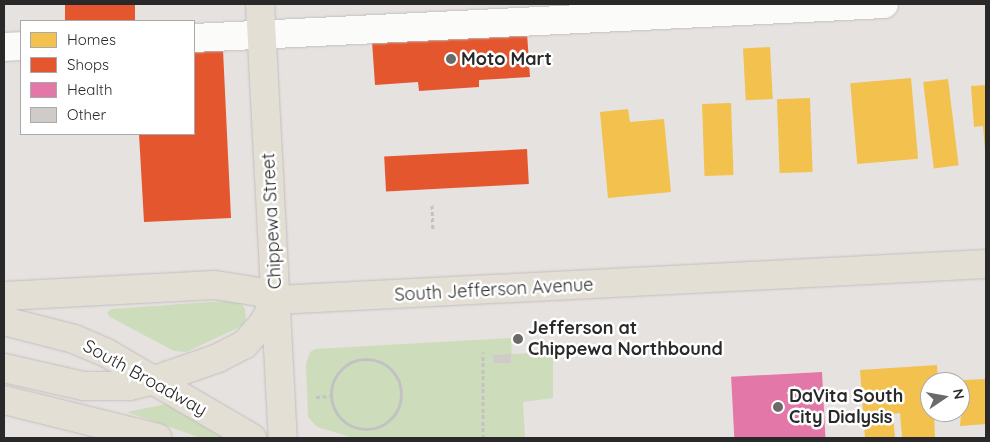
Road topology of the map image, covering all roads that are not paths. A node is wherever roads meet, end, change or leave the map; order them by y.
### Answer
1 (260, 4) edge
2 (884, 4) edge
3 (261, 34) junction
4 (195, 38) edge
5 (20, 46) edge
6 (4, 47) edge
7 (986, 264) edge
8 (4, 296) edge
9 (276, 300) junction
10 (4, 321) edge
11 (4, 368) edge
12 (155, 380) junction
13 (4, 400) edge
14 (158, 438) edge
15 (252, 438) edge
16 (283, 438) edge

1 - 3 main road, Chippewa Street
2 - 3 lane
3 - 4 lane
3 - 9 main road, Chippewa Street
5 - 6 lane
7 - 9 main road, South Jefferson Avenue
8 - 9 main road, South Jefferson Avenue
9 - 12 main road
9 - 16 main road, Chippewa Street
10 - 12 main road, South Broadway
11 - 12 main road
12 - 15 main road, South Broadway
13 - 14 main road

